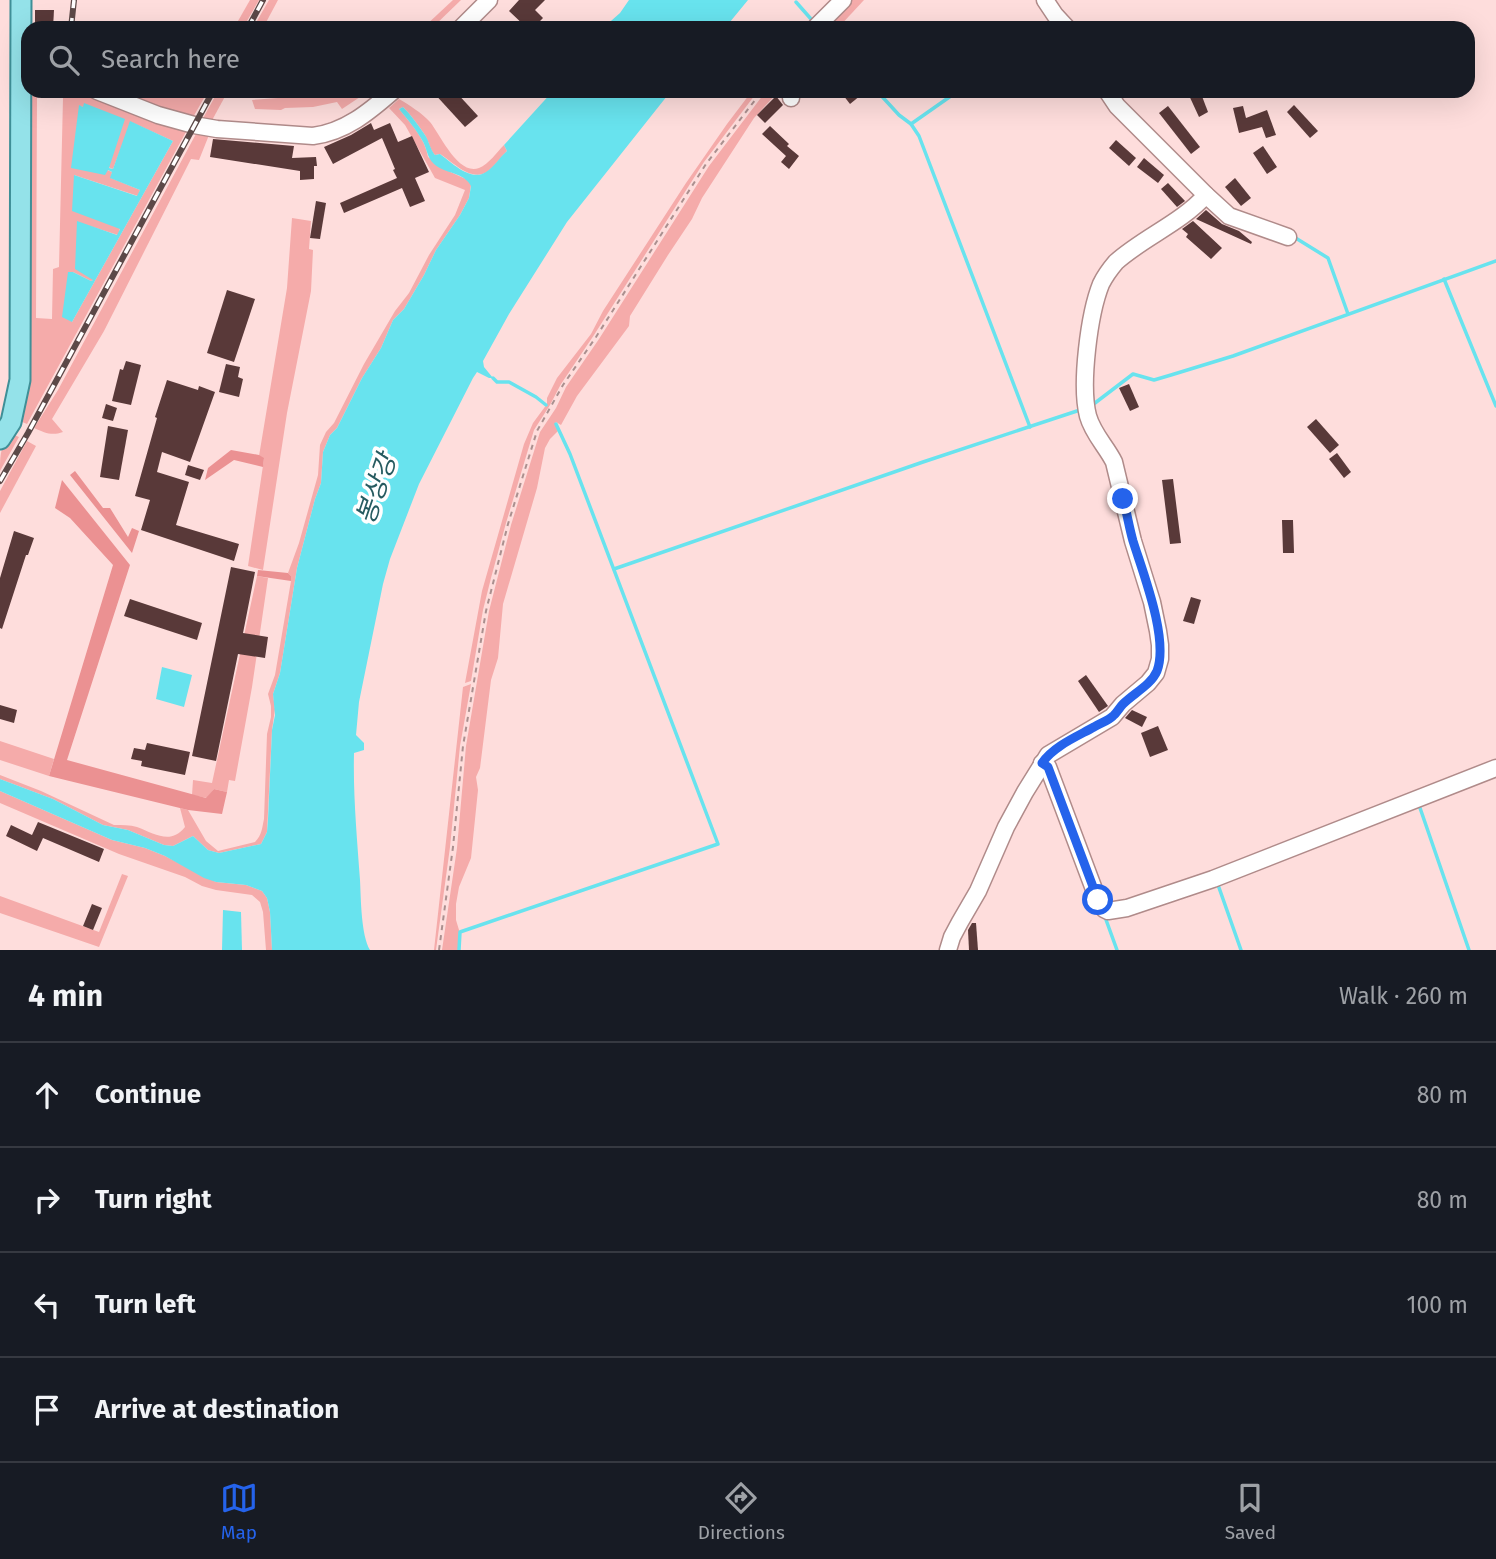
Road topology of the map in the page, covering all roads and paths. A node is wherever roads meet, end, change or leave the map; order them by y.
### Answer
1 (21, 0) edge
2 (489, 0) edge
3 (843, 0) edge
4 (1045, 0) edge
5 (22, 21) edge
6 (468, 21) edge
7 (822, 21) edge
8 (1061, 21) edge
9 (24, 98) edge
10 (115, 98) edge
11 (384, 98) edge
12 (757, 98) edge
13 (1112, 98) edge
14 (1206, 195) junction
15 (1288, 237) dead end
16 (0, 439) edge
17 (1042, 763) junction
18 (1496, 768) edge
19 (439, 950) edge
20 (948, 950) edge

1 - 5 main road
2 - 6 street
3 - 7 street
4 - 8 street
9 - 16 main road
10 - 11 street
12 - 19 path
13 - 14 street
14 - 15 street
14 - 17 street
17 - 18 street
17 - 20 street

